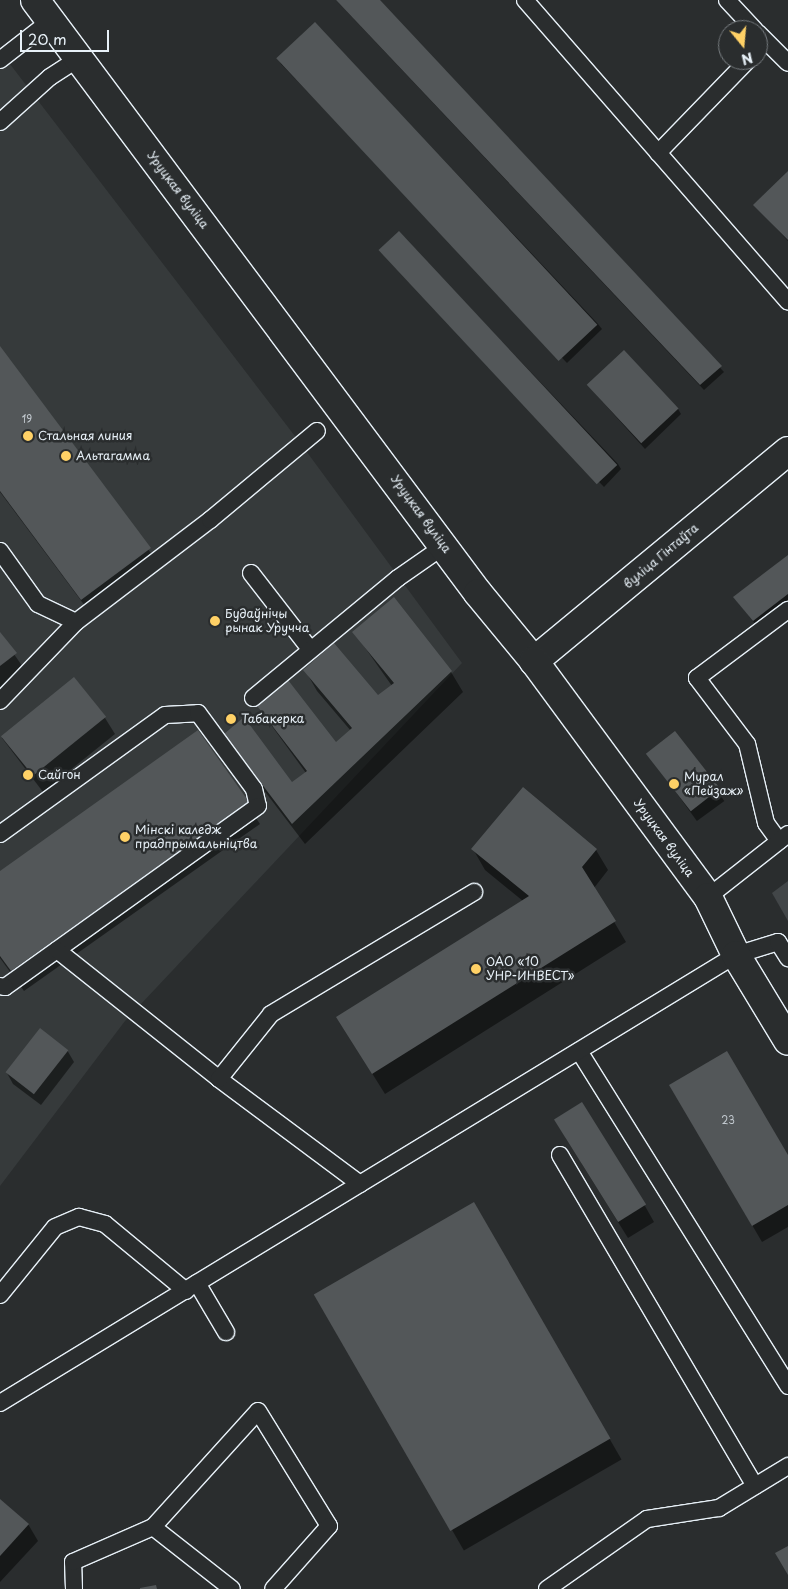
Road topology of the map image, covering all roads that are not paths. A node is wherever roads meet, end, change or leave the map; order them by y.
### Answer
1 (524, 0) edge
2 (727, 0) edge
3 (42, 10) edge
4 (744, 20) edge
5 (768, 46) edge
6 (78, 58) junction
7 (0, 60) edge
8 (788, 64) edge
9 (738, 70) edge
10 (0, 122) edge
11 (658, 153) junction
12 (788, 302) edge
13 (317, 431) dead end
14 (788, 451) edge
15 (444, 546) junction
16 (0, 551) edge
17 (251, 573) dead end
18 (788, 610) edge
19 (76, 622) junction
20 (310, 649) junction
21 (534, 661) junction
22 (253, 698) dead end
23 (0, 701) edge
24 (0, 834) edge
25 (783, 838) edge
26 (474, 892) dead end
27 (708, 897) junction
28 (58, 950) junction
29 (736, 956) junction
30 (788, 958) edge
31 (0, 986) edge
32 (788, 1041) edge
33 (579, 1051) junction
34 (219, 1079) junction
35 (560, 1154) dead end
36 (360, 1184) junction
37 (192, 1287) junction
38 (0, 1295) edge
39 (226, 1332) dead end
40 (788, 1386) edge
41 (0, 1403) edge
42 (788, 1466) edge
43 (755, 1486) junction
44 (153, 1528) junction
45 (74, 1589) edge
46 (232, 1589) edge
47 (272, 1589) edge
48 (547, 1589) edge

1 - 11 lane
2 - 4 lane
3 - 6 street, Уруцкая вуліца
3 - 7 lane
5 - 8 lane
6 - 10 lane
6 - 15 street, Уруцкая вуліца
9 - 11 lane
11 - 12 lane
13 - 19 lane
14 - 21 street, вуліца Гінтаўта
15 - 20 lane
15 - 21 street, Уруцкая вуліца
16 - 19 lane
17 - 20 lane
18 - 25 lane
19 - 23 lane
20 - 22 lane
21 - 27 street, Уруцкая вуліца
24 - 28 lane
25 - 27 lane
26 - 34 lane
27 - 29 street, Уруцкая вуліца
28 - 31 lane
28 - 34 lane
29 - 30 lane
29 - 32 street, Уруцкая вуліца
29 - 33 lane
33 - 36 lane
33 - 40 lane
34 - 36 lane
35 - 43 lane
36 - 37 lane
37 - 38 lane
37 - 39 lane
37 - 41 lane
42 - 43 lane
43 - 48 lane
44 - 45 lane
44 - 46 lane
44 - 47 lane

